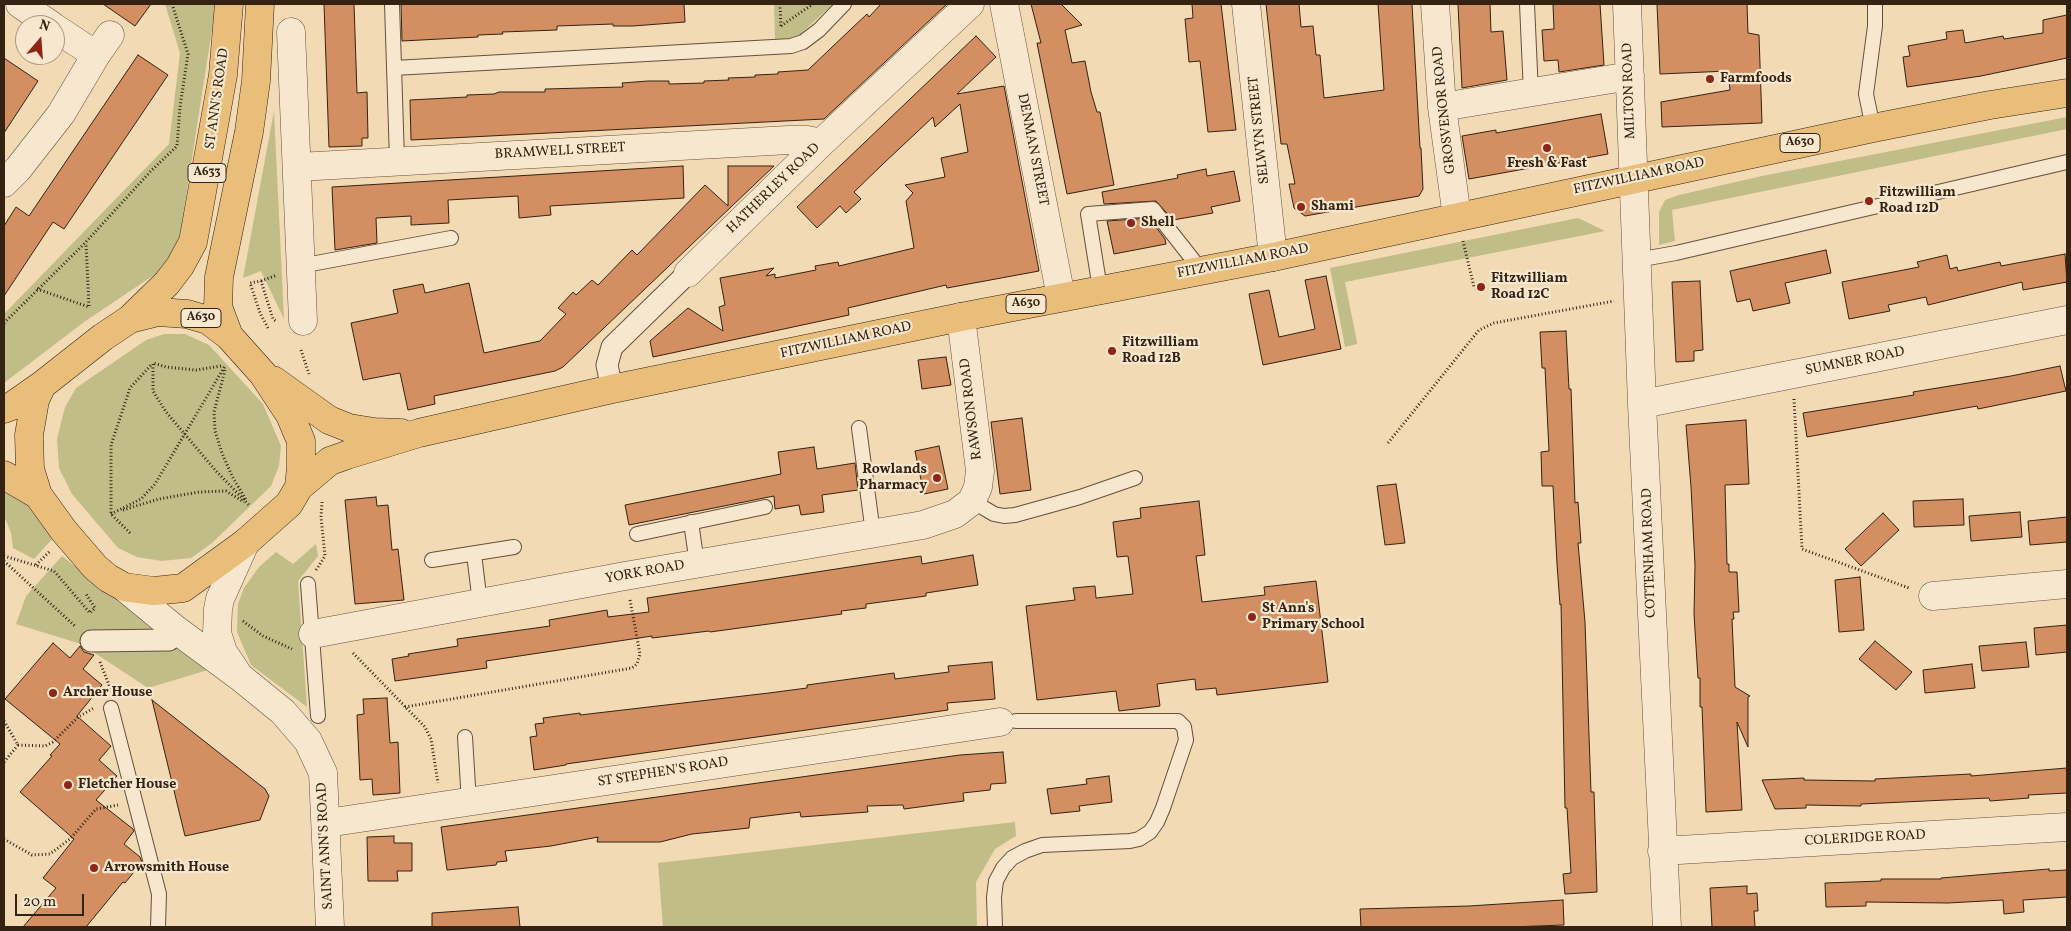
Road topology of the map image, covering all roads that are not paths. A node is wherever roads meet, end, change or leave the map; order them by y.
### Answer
1 (20, 4) edge
2 (229, 4) edge
3 (260, 4) edge
4 (392, 4) edge
5 (844, 4) edge
6 (970, 4) edge
7 (1004, 4) edge
8 (1246, 4) edge
9 (1435, 4) edge
10 (1526, 4) edge
11 (1627, 4) edge
12 (1875, 4) edge
13 (36, 15) edge
14 (65, 32) edge
15 (291, 32) dead end
16 (394, 68) junction
17 (1630, 76) junction
18 (2067, 93) edge
19 (1531, 94) junction
20 (1442, 107) junction
21 (1873, 128) junction
22 (821, 143) junction
23 (397, 160) junction
24 (2067, 162) edge
25 (298, 167) junction
26 (1634, 178) junction
27 (4, 183) edge
28 (1457, 217) junction
29 (451, 238) dead end
30 (1273, 257) junction
31 (1637, 260) junction
32 (300, 266) junction
33 (1201, 270) junction
34 (688, 273) joint
35 (1100, 289) junction
36 (1061, 297) junction
37 (962, 317) junction
38 (130, 319) junction
39 (2067, 320) edge
40 (292, 330) road end
41 (229, 336) junction
42 (263, 374) junction
43 (42, 385) junction
44 (612, 390) junction
45 (1642, 404) junction
46 (4, 409) edge
47 (859, 428) dead end
48 (419, 433) junction
49 (4, 475) edge
50 (1135, 478) dead end
51 (299, 488) junction
52 (38, 495) junction
53 (972, 501) junction
54 (765, 507) dead end
55 (691, 522) junction
56 (873, 533) junction
57 (637, 534) dead end
58 (246, 543) junction
59 (514, 547) dead end
60 (474, 554) junction
61 (432, 560) dead end
62 (697, 564) junction
63 (308, 584) road end
64 (2067, 584) edge
65 (124, 587) junction
66 (1933, 596) road end
67 (480, 603) junction
68 (319, 637) junction
69 (169, 640) dead end
70 (91, 641) road end
71 (240, 677) junction
72 (111, 708) road end
73 (318, 716) dead end
74 (1008, 721) joint
75 (465, 737) dead end
76 (469, 803) junction
77 (326, 823) junction
78 (2067, 827) edge
79 (1662, 851) junction
80 (158, 927) edge
81 (330, 927) edge
82 (995, 927) edge
83 (1667, 927) edge

1 - 13 street
2 - 38 main road, ST ANN'S ROAD / A633
3 - 41 main road, A633
4 - 16 lane
5 - 16 lane
6 - 22 street, HATHERLEY ROAD
7 - 36 street, DENMAN STREET
8 - 30 street, SELWYN STREET
9 - 20 street, GROSVENOR ROAD
10 - 19 lane
11 - 17 street, MILTON ROAD
12 - 21 lane
14 - 27 street
15 - 25 street
16 - 23 lane
17 - 19 street
17 - 26 street, MILTON ROAD
18 - 21 main road, FITZWILLIAM ROAD / A630
19 - 20 street
20 - 28 street, GROSVENOR ROAD
21 - 26 main road, FITZWILLIAM ROAD / A630
22 - 23 street, BRAMWELL STREET
22 - 34 street, HATHERLEY ROAD
23 - 25 street, BRAMWELL STREET
24 - 31 lane
25 - 32 street
26 - 28 main road, FITZWILLIAM ROAD / A630
26 - 31 street, COTTENHAM ROAD
28 - 30 main road, FITZWILLIAM ROAD / A630
29 - 32 lane
30 - 33 main road, FITZWILLIAM ROAD / A630
31 - 45 street, COTTENHAM ROAD
32 - 40 street
33 - 35 main road, FITZWILLIAM ROAD / A630
33 - 35 lane
34 - 44 street, HATHERLEY ROAD
35 - 36 main road, FITZWILLIAM ROAD / A630
36 - 37 main road, FITZWILLIAM ROAD / A630
37 - 44 main road, FITZWILLIAM ROAD / A630
37 - 53 street, RAWSON ROAD
38 - 41 main road, A630
38 - 43 main road, A630
39 - 45 street, SUMNER ROAD
41 - 42 main road, A630
42 - 48 main road, FITZWILLIAM ROAD / A630
42 - 51 main road, A630
43 - 46 main road, A630
43 - 52 main road, A630
44 - 48 main road, FITZWILLIAM ROAD / A630
45 - 79 street, COTTENHAM ROAD
47 - 56 lane
48 - 51 main road, FITZWILLIAM ROAD / A630
49 - 52 main road, A630
50 - 53 lane
51 - 58 main road, A630
52 - 65 main road, A630
53 - 56 street, YORK ROAD
54 - 55 lane
55 - 57 lane
55 - 62 lane
56 - 62 street, YORK ROAD
58 - 65 main road, A630
58 - 71 street, SAINT ANN'S ROAD
59 - 60 lane
60 - 61 lane
60 - 67 lane
62 - 67 street, YORK ROAD
63 - 68 lane
64 - 66 street
65 - 71 street, SAINT ANN'S ROAD
67 - 68 street, YORK ROAD
68 - 73 lane
69 - 70 street
71 - 77 street, SAINT ANN'S ROAD
72 - 80 lane
74 - 76 street, ST STEPHEN'S ROAD
74 - 82 lane
75 - 76 lane
76 - 77 street, ST STEPHEN'S ROAD
77 - 81 street, SAINT ANN'S ROAD
78 - 79 street, COLERIDGE ROAD
79 - 83 street, COTTENHAM ROAD

